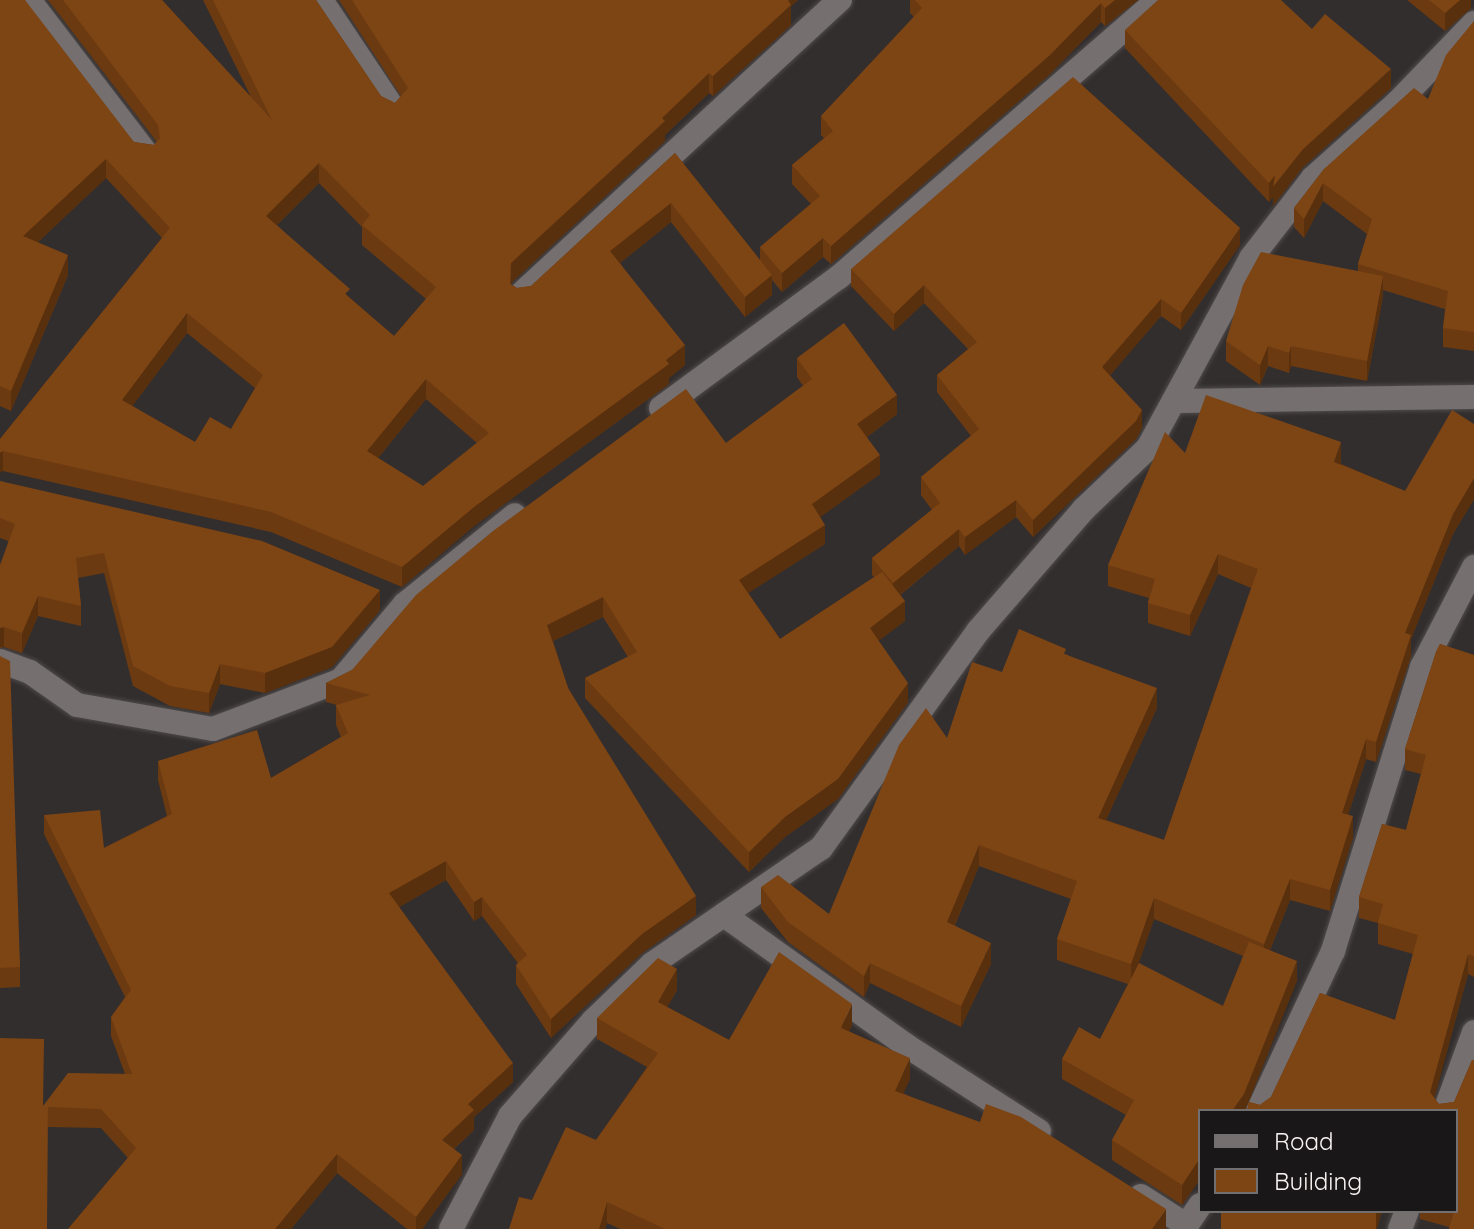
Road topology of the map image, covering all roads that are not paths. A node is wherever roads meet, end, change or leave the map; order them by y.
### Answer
1 (29, 0) edge
2 (321, 0) edge
3 (840, 0) edge
4 (1158, 0) edge
5 (1474, 23) edge
6 (393, 108) edge
7 (146, 153) edge
8 (521, 294) edge
9 (1474, 397) edge
10 (1174, 401) junction
11 (636, 426) edge
12 (535, 500) edge
13 (1474, 567) edge
14 (377, 593) edge
15 (405, 604) junction
16 (0, 661) edge
17 (724, 915) junction
18 (1474, 1032) edge
19 (1259, 1109) edge
20 (1446, 1109) edge
21 (1066, 1149) edge
22 (1119, 1183) edge
23 (1198, 1208) edge
24 (1185, 1227) edge
25 (451, 1229) edge

1 - 7 street
2 - 6 street
3 - 8 street
4 - 11 street
5 - 10 street
9 - 10 street
10 - 17 street
12 - 15 street
13 - 19 street
14 - 15 street
15 - 16 street
17 - 21 street
17 - 25 street
18 - 20 street
22 - 24 street
23 - 24 street

